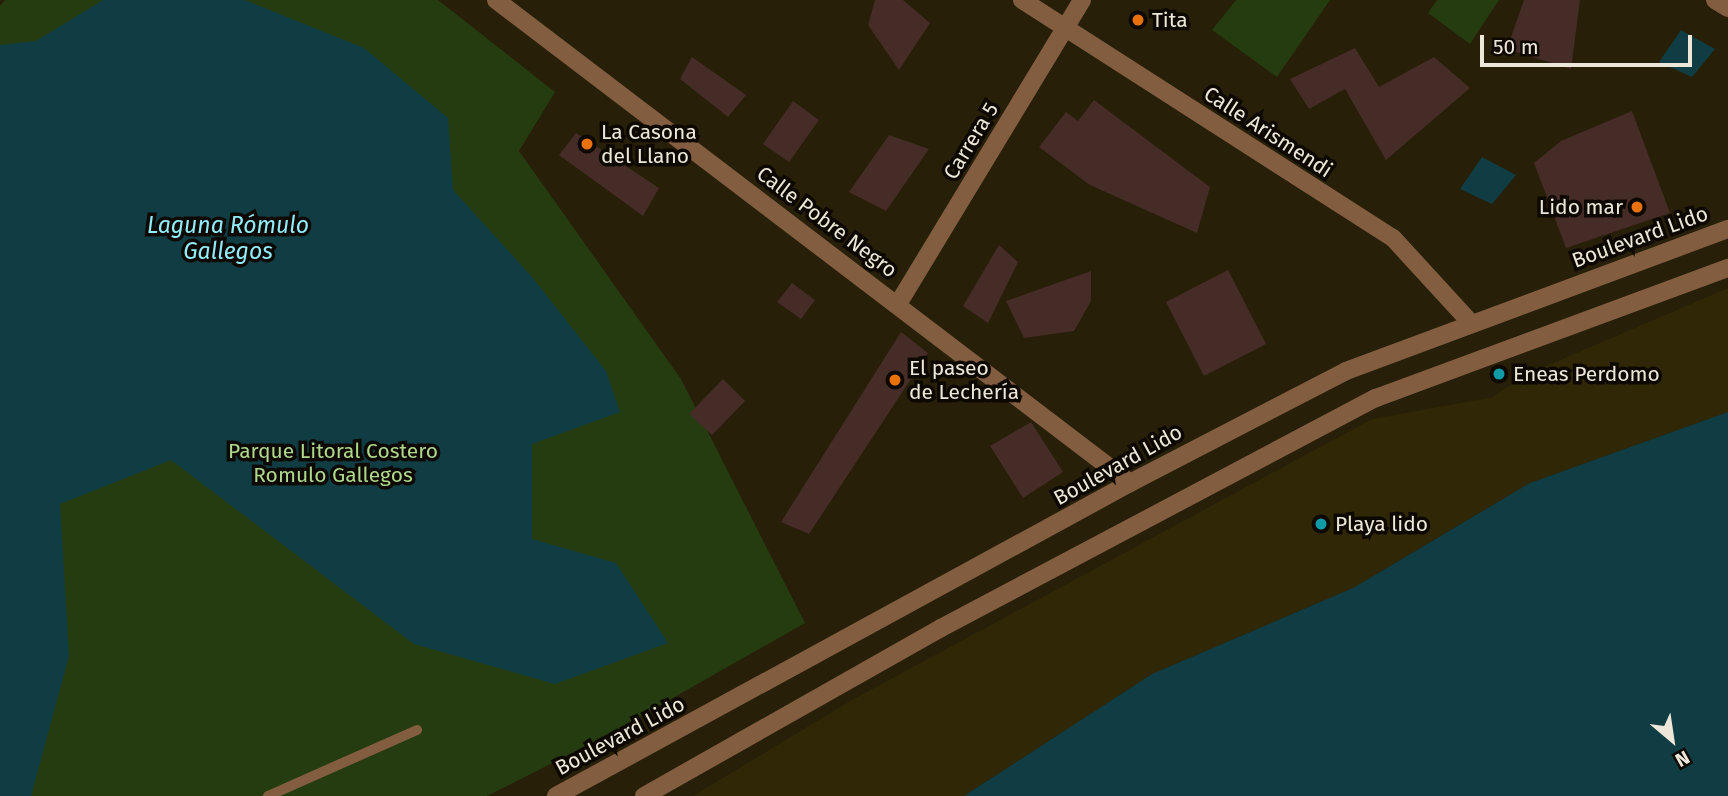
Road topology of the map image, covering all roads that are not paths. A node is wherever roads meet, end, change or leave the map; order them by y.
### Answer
1 (496, 0) edge
2 (1022, 0) edge
3 (1082, 0) edge
4 (1715, 0) edge
5 (1728, 8) edge
6 (1065, 29) junction
7 (1728, 229) edge
8 (1728, 268) edge
9 (898, 304) junction
10 (1471, 323) junction
11 (1130, 483) junction
12 (416, 730) dead end
13 (268, 796) edge
14 (556, 796) edge
15 (644, 796) edge

1 - 9 street, Calle Pobre Negro
2 - 6 street, Calle Arismendi
3 - 6 street, Carrera 5
4 - 5 street
6 - 9 street, Carrera 5
6 - 10 street, Calle Arismendi
7 - 10 street, Boulevard Lido
8 - 15 street
9 - 11 street, Calle Pobre Negro
10 - 11 street, Boulevard Lido
11 - 14 street, Boulevard Lido
12 - 13 lane

